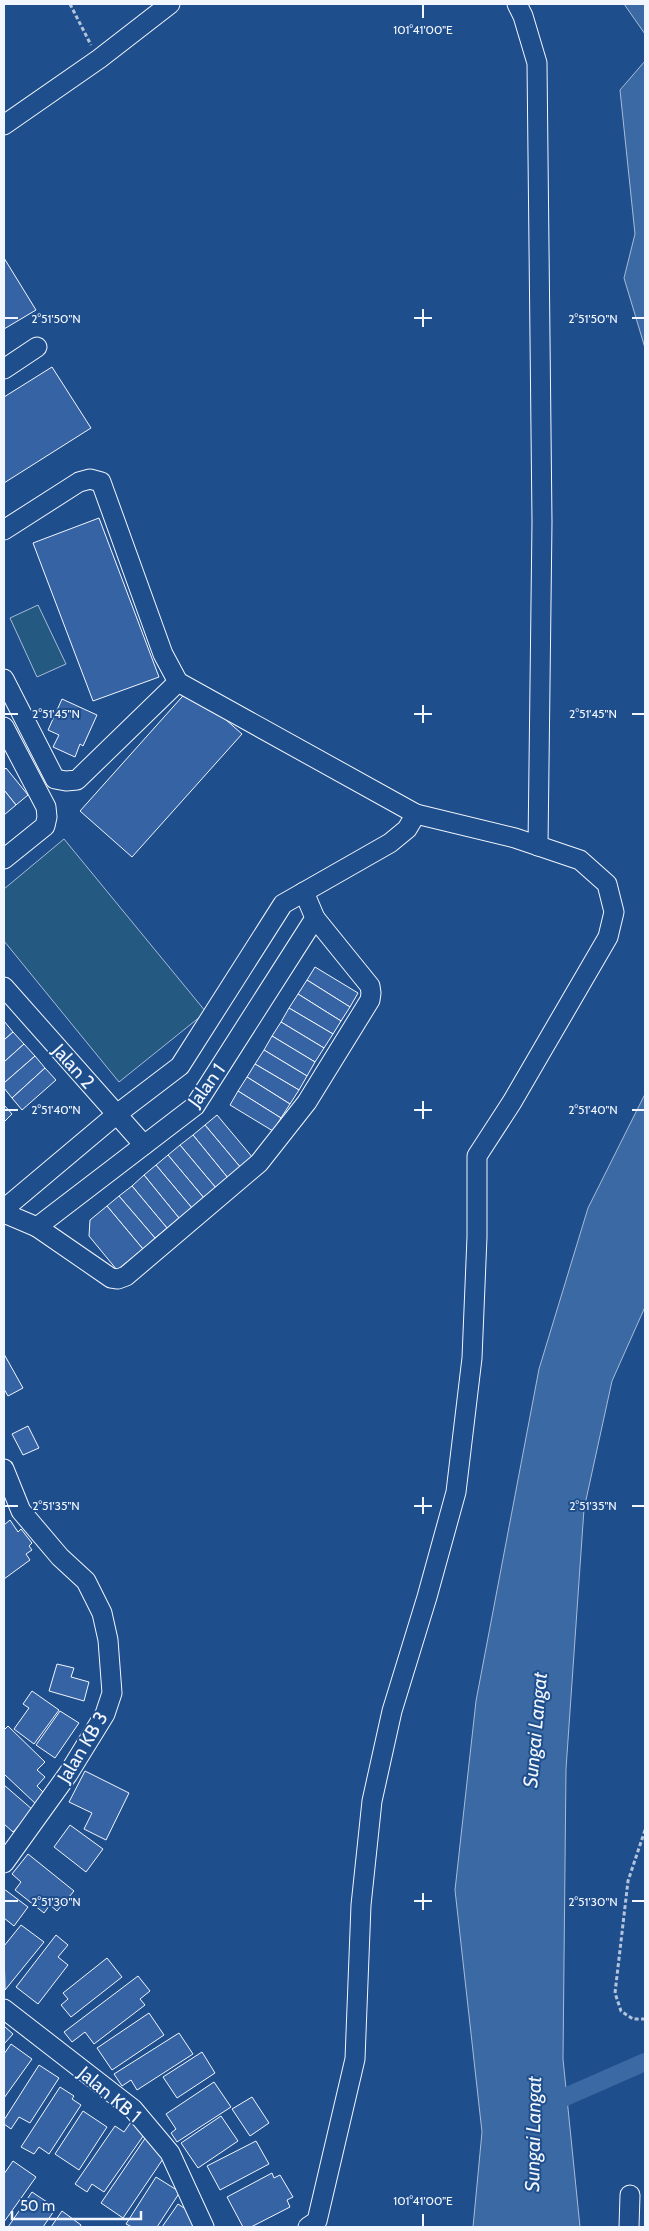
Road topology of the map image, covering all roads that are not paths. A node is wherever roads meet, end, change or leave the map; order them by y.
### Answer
1 (170, 4) edge
2 (516, 4) edge
3 (4, 125) edge
4 (37, 347) dead end
5 (4, 369) edge
6 (4, 530) edge
7 (4, 679) edge
8 (178, 682) junction
9 (4, 727) edge
10 (416, 814) junction
11 (538, 846) junction
12 (4, 859) edge
13 (304, 892) junction
14 (315, 918) junction
15 (4, 987) edge
16 (117, 1114) junction
17 (144, 1145) junction
18 (4, 1209) edge
19 (4, 1213) edge
20 (37, 1227) junction
21 (4, 1470) edge
22 (4, 1862) edge
23 (4, 2009) edge
24 (630, 2195) dead end
25 (204, 2227) edge
26 (308, 2227) edge
27 (629, 2227) edge

1 - 3 street
2 - 11 street
4 - 5 street
6 - 8 street
7 - 8 street
8 - 10 street
9 - 12 street
10 - 11 street
10 - 13 street, Jalan 1
11 - 26 street
13 - 14 street
13 - 16 street, Jalan 1
14 - 17 street, Jalan 1
14 - 20 street
15 - 16 street, Jalan 2
16 - 17 street, Jalan 2
16 - 18 street, Jalan 1
17 - 20 street, Jalan 1
19 - 20 street
21 - 22 street, Jalan KB 3
23 - 25 street, Jalan KB 1
24 - 27 street

